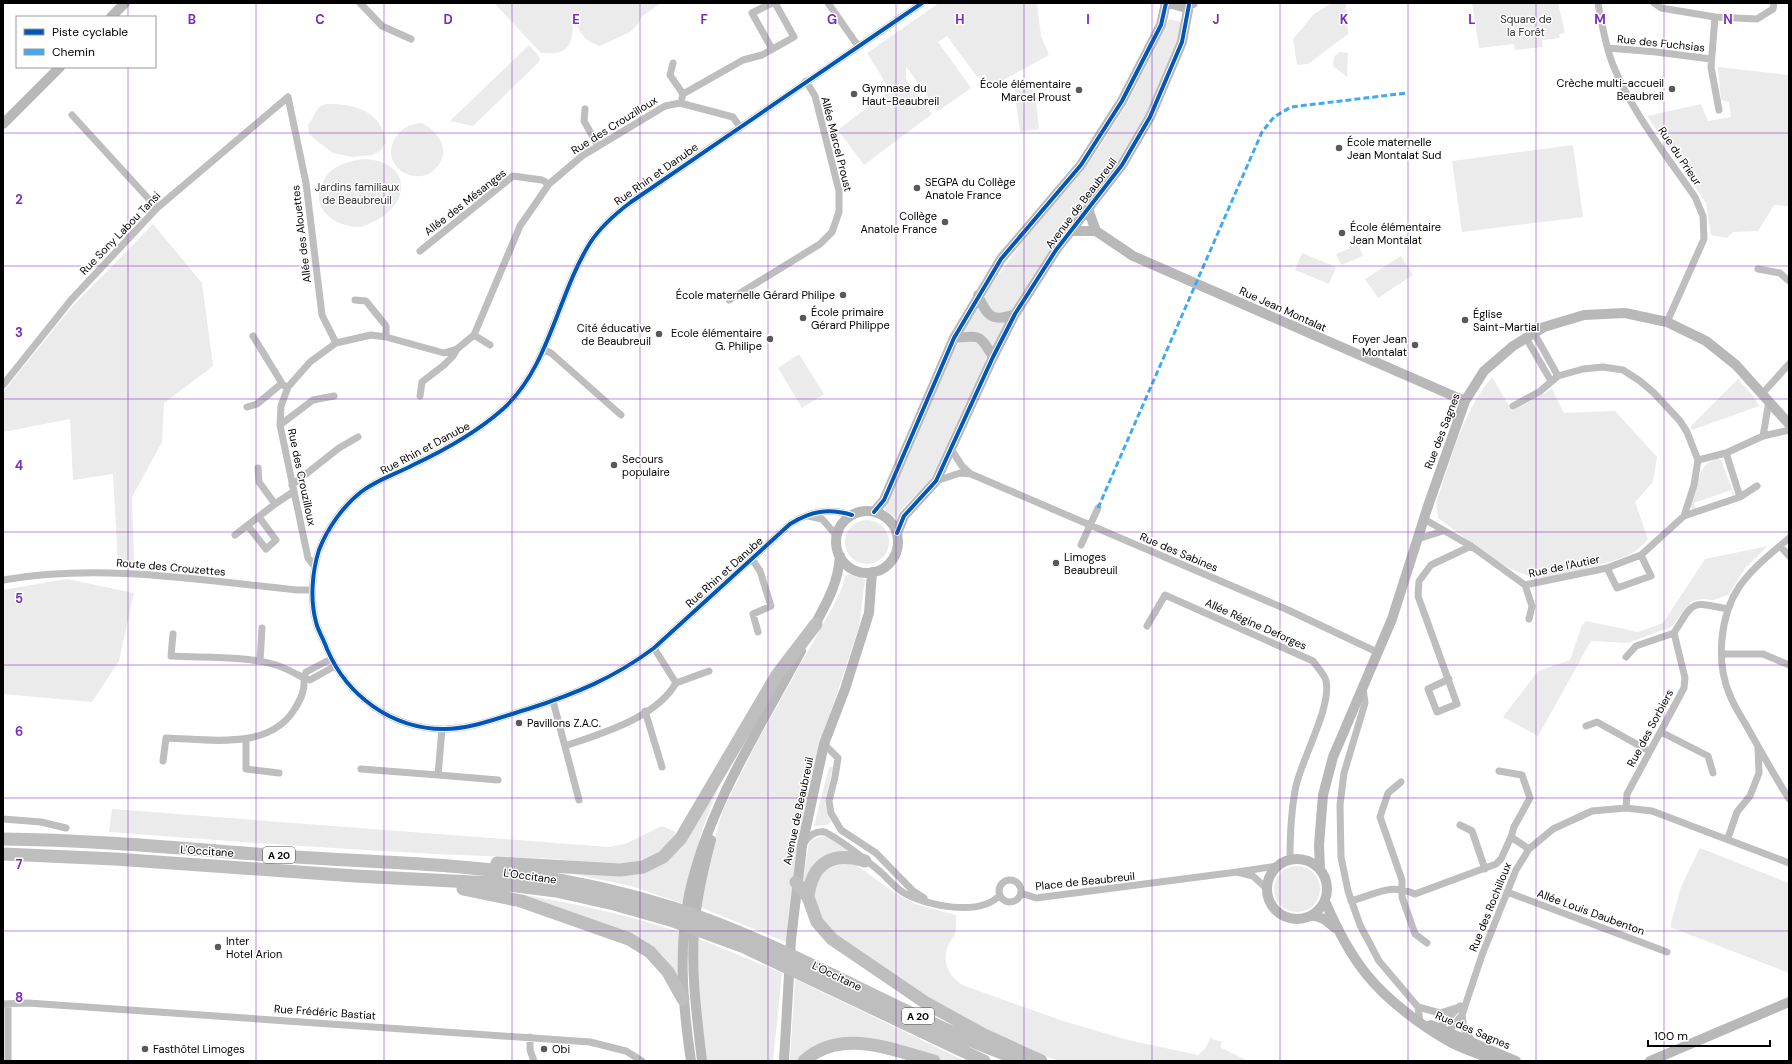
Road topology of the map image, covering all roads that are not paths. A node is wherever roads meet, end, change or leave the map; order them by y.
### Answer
1 (125, 3) edge
2 (360, 3) edge
3 (772, 3) edge
4 (775, 3) edge
5 (828, 3) edge
6 (922, 3) edge
7 (1166, 3) edge
8 (1170, 3) edge
9 (1598, 3) edge
10 (1654, 3) edge
11 (1774, 3) edge
12 (1191, 4) edge
13 (112, 16) edge
14 (1715, 17) junction
15 (412, 40) dead end
16 (858, 46) junction
17 (1608, 48) junction
18 (772, 49) junction
19 (1711, 59) junction
20 (673, 63) dead end
21 (59, 68) edge
22 (806, 81) junction
23 (683, 94) junction
24 (288, 97) joint
25 (680, 103) junction
26 (585, 109) dead end
27 (1720, 110) dead end
28 (72, 115) dead end
29 (3, 124) edge
30 (740, 127) junction
31 (598, 146) junction
32 (548, 184) junction
33 (157, 208) junction
34 (1088, 209) junction
35 (1072, 230) junction
36 (1096, 231) junction
37 (420, 251) dead end
38 (1758, 269) dead end
39 (1789, 281) edge
40 (978, 296) junction
41 (355, 300) dead end
42 (729, 300) dead end
43 (1015, 314) junction
44 (1667, 322) junction
45 (474, 335) junction
46 (1530, 335) junction
47 (253, 336) dead end
48 (386, 337) junction
49 (954, 338) junction
50 (336, 343) junction
51 (490, 345) dead end
52 (456, 349) junction
53 (543, 349) junction
54 (993, 357) junction
55 (1789, 364) edge
56 (1558, 376) junction
57 (1551, 381) junction
58 (3, 385) edge
59 (286, 386) junction
60 (334, 396) dead end
61 (420, 396) dead end
62 (1765, 398) junction
63 (1465, 401) junction
64 (1513, 406) dead end
65 (248, 407) dead end
66 (621, 415) dead end
67 (1789, 424) edge
68 (280, 426) junction
69 (1789, 430) edge
70 (1763, 436) junction
71 (358, 437) dead end
72 (951, 448) junction
73 (1726, 453) junction
74 (1698, 460) junction
75 (258, 468) dead end
76 (971, 474) junction
77 (936, 481) junction
78 (1757, 486) dead end
79 (292, 488) junction
80 (1740, 497) junction
81 (275, 504) junction
82 (1098, 508) dead end
83 (874, 512) junction
84 (804, 515) junction
85 (852, 515) junction
86 (1684, 516) junction
87 (259, 517) junction
88 (1424, 519) junction
89 (248, 526) junction
90 (1443, 531) junction
91 (897, 533) junction
92 (235, 535) dead end
93 (837, 536) junction
94 (1789, 538) edge
95 (1418, 539) junction
96 (1081, 545) dead end
97 (1471, 546) junction
98 (1780, 546) junction
99 (1641, 555) junction
100 (840, 556) junction
101 (1789, 556) edge
102 (752, 559) junction
103 (315, 567) junction
104 (1607, 568) junction
105 (872, 572) junction
106 (3, 580) edge
107 (1525, 585) junction
108 (312, 590) junction
109 (1728, 609) junction
110 (1529, 619) dead end
111 (816, 624) junction
112 (1147, 626) dead end
113 (262, 628) dead end
114 (758, 632) dead end
115 (1674, 633) junction
116 (173, 634) dead end
117 (654, 648) junction
118 (1377, 652) junction
119 (1722, 654) junction
120 (1626, 657) dead end
121 (331, 659) junction
122 (260, 661) junction
123 (1789, 665) edge
124 (335, 666) junction
125 (709, 671) dead end
126 (304, 678) junction
127 (1448, 679) junction
128 (676, 682) junction
129 (1363, 688) junction
130 (553, 701) junction
131 (645, 711) junction
132 (1586, 726) dead end
133 (442, 729) junction
134 (1661, 732) junction
135 (246, 740) junction
136 (824, 744) junction
137 (1757, 744) junction
138 (565, 746) junction
139 (1649, 751) junction
140 (163, 761) dead end
141 (662, 767) dead end
142 (361, 769) dead end
143 (1499, 771) dead end
144 (279, 773) dead end
145 (1713, 773) dead end
146 (438, 775) junction
147 (498, 780) dead end
148 (1401, 782) dead end
149 (721, 799) junction
150 (1789, 799) edge
151 (579, 800) dead end
152 (1626, 808) junction
153 (3, 819) edge
154 (1460, 825) dead end
155 (66, 828) dead end
156 (1511, 837) junction
157 (1728, 838) junction
158 (3, 839) edge
159 (1319, 845) junction
160 (802, 846) junction
161 (1529, 849) junction
162 (3, 854) edge
163 (1290, 859) junction
164 (1305, 860) junction
165 (865, 861) junction
166 (1789, 863) edge
167 (426, 865) junction
168 (1277, 866) junction
169 (1320, 869) junction
170 (1485, 869) junction
171 (1237, 872) junction
172 (429, 880) junction
173 (796, 882) junction
174 (1266, 888) junction
175 (1403, 889) junction
176 (1507, 892) junction
177 (1021, 893) junction
178 (1000, 895) junction
179 (808, 897) junction
180 (1325, 901) junction
181 (1351, 901) junction
182 (929, 902) junction
183 (672, 914) junction
184 (1313, 915) junction
185 (1340, 933) junction
186 (791, 940) junction
187 (1426, 943) dead end
188 (1667, 952) dead end
189 (775, 954) junction
190 (814, 972) junction
191 (1468, 997) junction
192 (683, 999) junction
193 (1789, 1002) edge
194 (5, 1004) edge
195 (1460, 1006) junction
196 (1418, 1007) junction
197 (1789, 1008) edge
198 (1462, 1015) junction
199 (1420, 1022) junction
200 (1442, 1032) junction
201 (530, 1037) junction
202 (1477, 1046) junction
203 (702, 1059) edge
204 (690, 1060) edge
205 (8, 1061) edge
206 (534, 1061) edge
207 (642, 1061) edge
208 (777, 1061) edge
209 (784, 1061) edge
210 (804, 1061) edge
211 (934, 1061) edge
212 (984, 1061) edge
213 (1023, 1061) edge
214 (1041, 1061) edge
215 (1497, 1061) edge
216 (1516, 1061) edge
217 (1650, 1061) edge
218 (1671, 1061) edge

1 - 13 main road
2 - 15 street
3 - 18 street
4 - 18 street
5 - 16 street
6 - 16 street, Rue Rhin et Danube
7 - 40 main road
8 - 12 main road, Avenue de Beaubreuil
9 - 17 street, Rue du Prieur
10 - 14 street
11 - 14 street
12 - 34 main road, Avenue de Beaubreuil
14 - 19 street
16 - 22 street, Rue Rhin et Danube
17 - 19 street, Rue des Fuchsias
17 - 44 street, Rue du Prieur
18 - 23 street
19 - 27 street
20 - 23 street
21 - 29 main road
22 - 30 street, Rue Rhin et Danube
22 - 42 street, Allée Marcel Proust
23 - 25 street
24 - 33 street, Rue Sony Labou Tansi
24 - 50 street, Allée des Alouettes
25 - 30 street
25 - 31 street, Rue des Crouzilloux
26 - 31 street
28 - 33 street
30 - 53 street, Rue Rhin et Danube
31 - 32 street, Rue des Crouzilloux
32 - 37 street, Allée des Mésanges
32 - 45 street, Rue des Crouzilloux
33 - 58 street, Rue Sony Labou Tansi
34 - 35 main road, Avenue de Beaubreuil
34 - 36 main road
35 - 36 main road
35 - 43 main road, Avenue de Beaubreuil
36 - 63 main road, Rue Jean Montalat
38 - 39 street
40 - 43 main road
40 - 49 main road
41 - 48 street
43 - 54 main road, Avenue de Beaubreuil
44 - 46 main road, Rue des Sagnes
44 - 62 main road, Rue des Sagnes
45 - 51 street
45 - 52 street, Rue des Crouzilloux
46 - 56 street
46 - 57 street
46 - 63 main road, Rue des Sagnes
47 - 59 street
48 - 50 street, Rue des Crouzilloux
48 - 52 street, Rue des Crouzilloux
49 - 54 main road
49 - 83 main road
50 - 59 street, Rue des Crouzilloux
52 - 61 street, Rue des Crouzilloux
53 - 66 street
53 - 103 street, Rue Rhin et Danube
54 - 72 main road, Avenue de Beaubreuil
55 - 62 street
56 - 57 street
56 - 74 street
57 - 64 street
59 - 65 street
59 - 68 street, Rue des Crouzilloux
60 - 68 street
62 - 67 main road, Rue des Sagnes
62 - 70 street
63 - 88 main road, Rue des Sagnes
68 - 79 street, Rue des Crouzilloux
69 - 70 street
70 - 73 street
71 - 79 street
72 - 76 street, Rue des Sabines
72 - 77 main road, Avenue de Beaubreuil
73 - 74 street
73 - 80 street
74 - 86 street, Rue de l'Autier
75 - 81 street
76 - 77 street, Rue des Sabines
76 - 118 street, Rue des Sabines
77 - 91 main road, Avenue de Beaubreuil
78 - 80 street, Rue de l'Autier
79 - 81 street
79 - 103 street, Rue des Crouzilloux
80 - 86 street, Rue de l'Autier
81 - 87 street
82 - 96 street
83 - 85 main road
83 - 91 main road
84 - 85 street, Rue Rhin et Danube
84 - 93 street
84 - 102 street, Rue Rhin et Danube
85 - 93 main road
86 - 99 street, Rue de l'Autier
87 - 89 street
87 - 89 street
88 - 90 street, Rue de l'Autier
88 - 95 main road, Rue des Sagnes
89 - 92 street
90 - 95 street
90 - 97 street, Rue de l'Autier
91 - 105 main road, Avenue de Beaubreuil
93 - 100 main road
94 - 98 street
95 - 118 main road, Rue des Sagnes
97 - 107 street, Rue de l'Autier
97 - 127 street
98 - 101 street
98 - 109 street
99 - 104 street, Rue de l'Autier
99 - 104 street, Rue de l'Autier
100 - 105 main road
100 - 111 main road
102 - 114 street
102 - 117 street, Rue Rhin et Danube
103 - 108 street, Rue Rhin et Danube
104 - 107 street, Rue de l'Autier
105 - 136 main road, Avenue de Beaubreuil
106 - 108 street, Route des Crouzettes
107 - 110 street, Rue de l'Autier
108 - 121 street, Rue Rhin et Danube
109 - 115 street
109 - 119 street
111 - 149 main road
111 - 167 highway
112 - 163 street, Allée Régine Deforges
113 - 122 street
115 - 120 street
115 - 134 street, Rue des Sorbiers
116 - 122 street
117 - 128 street
117 - 130 street, Rue Rhin et Danube
118 - 129 main road, Rue des Sagnes
119 - 123 street
119 - 137 street
121 - 124 street, Rue Rhin et Danube
121 - 126 street
122 - 126 street
124 - 126 street
124 - 133 street, Rue Rhin et Danube
125 - 128 street
126 - 135 street
127 - 127 street
128 - 131 street
129 - 159 main road, Rue des Sagnes
129 - 181 street
130 - 133 street, Rue Rhin et Danube
130 - 138 street
131 - 138 street
131 - 141 street
132 - 139 street
133 - 146 street
134 - 139 street, Rue des Sorbiers
134 - 145 street
135 - 140 street
135 - 144 street
136 - 160 main road, Avenue de Beaubreuil
136 - 182 street
137 - 150 street
137 - 157 street
138 - 151 street
139 - 152 street, Rue des Sorbiers
142 - 146 street
143 - 156 street
146 - 147 street
148 - 175 street
149 - 192 main road
149 - 203 main road
152 - 157 street, Rue des Rochilloux
152 - 161 street, Rue des Rochilloux
153 - 155 street
154 - 170 street
156 - 161 street
156 - 170 street
157 - 166 street, Rue des Rochilloux
158 - 167 highway, L'Occitane / A 20
159 - 164 main road
159 - 169 main road, Rue des Sagnes
160 - 165 street
160 - 173 main road, Avenue de Beaubreuil
161 - 176 street, Rue des Rochilloux
162 - 172 highway, L'Occitane / A 20
163 - 164 main road
163 - 168 main road
164 - 169 main road
165 - 179 highway
165 - 182 street
167 - 183 highway, L'Occitane / A 20
168 - 171 street, Place de Beaubreuil
168 - 174 main road
169 - 180 main road
170 - 175 street
171 - 174 street
171 - 177 street, Place de Beaubreuil
172 - 183 highway, L'Occitane / A 20
172 - 192 highway
173 - 179 highway
173 - 186 main road, Avenue de Beaubreuil
174 - 184 main road
175 - 181 street
175 - 187 street
176 - 188 street, Allée Louis Daubenton
176 - 191 street, Rue des Rochilloux
177 - 178 street
177 - 178 street, Place de Beaubreuil
178 - 182 street
179 - 214 highway
180 - 184 main road
180 - 185 main road, Rue des Sagnes
181 - 196 street
183 - 189 highway, L'Occitane / A 20
183 - 189 highway, L'Occitane / A 20
184 - 185 main road, Rue des Sagnes
185 - 199 main road, Rue des Sagnes
186 - 208 main road
186 - 209 main road, Avenue de Beaubreuil
189 - 190 highway, L'Occitane / A 20
190 - 212 highway, L'Occitane / A 20
190 - 213 highway, L'Occitane / A 20
191 - 195 street
191 - 198 street, Rue des Rochilloux
192 - 204 main road
193 - 217 main road
194 - 201 street, Rue Frédéric Bastiat
194 - 205 street
195 - 196 street
195 - 200 street
196 - 199 street
197 - 218 main road
198 - 200 street, Rue des Rochilloux
198 - 202 street
199 - 200 main road, Rue des Sagnes
200 - 202 main road, Rue des Sagnes
200 - 215 main road, Rue des Sagnes
201 - 206 street
201 - 207 street, Rue Frédéric Bastiat
202 - 216 main road, Rue des Sagnes
210 - 211 highway

